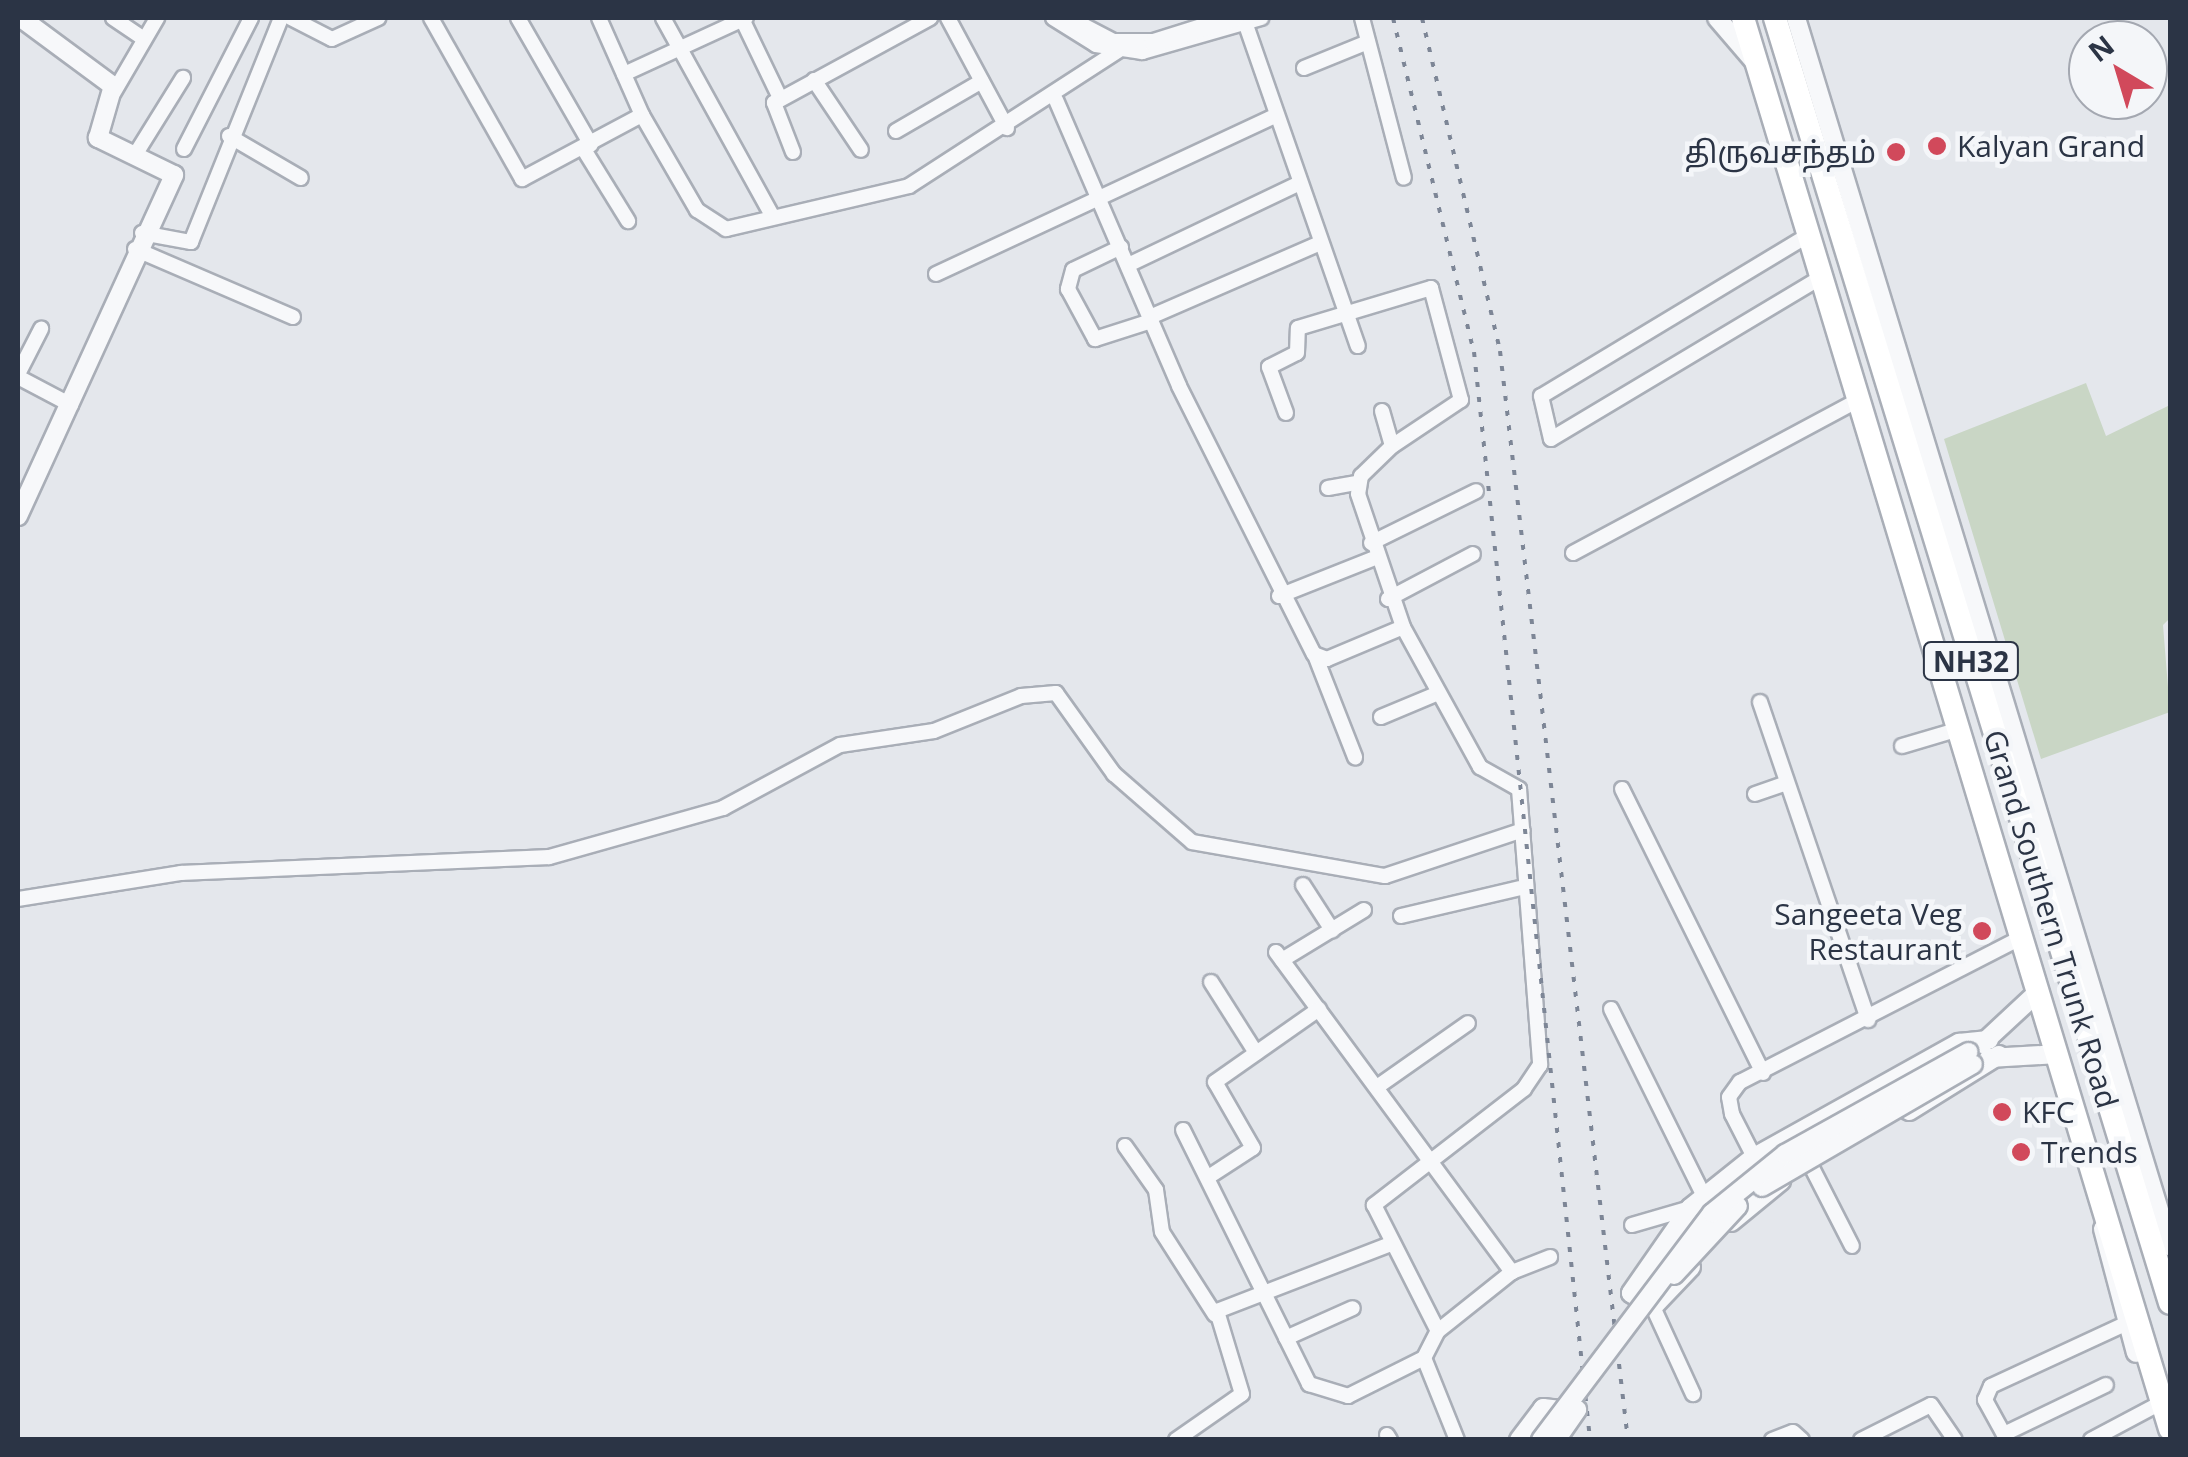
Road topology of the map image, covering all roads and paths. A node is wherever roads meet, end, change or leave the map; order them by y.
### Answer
1 (21, 18) edge
2 (113, 18) edge
3 (157, 18) edge
4 (251, 18) edge
5 (281, 18) edge
6 (292, 18) edge
7 (378, 18) edge
8 (431, 18) edge
9 (518, 18) edge
10 (599, 18) edge
11 (662, 18) edge
12 (744, 18) edge
13 (930, 18) edge
14 (948, 18) edge
15 (1053, 18) edge
16 (1065, 18) edge
17 (1082, 18) edge
18 (1201, 18) edge
19 (1261, 18) edge
20 (1362, 18) edge
21 (1717, 18) edge
22 (1743, 18) edge
23 (1775, 18) edge
24 (1796, 18) edge
25 (1240, 21) edge
26 (144, 39) junction
27 (1368, 42) junction
28 (676, 47) junction
29 (1118, 51) junction
30 (1755, 62) junction
31 (1304, 68) dead end
32 (624, 74) junction
33 (183, 78) dead end
34 (814, 80) junction
35 (982, 82) junction
36 (114, 92) junction
37 (780, 98) junction
38 (1056, 100) junction
39 (642, 115) junction
40 (1271, 118) junction
41 (1007, 128) junction
42 (896, 131) dead end
43 (228, 136) junction
44 (587, 147) junction
45 (184, 149) dead end
46 (860, 150) dead end
47 (794, 152) dead end
48 (136, 155) junction
49 (300, 178) dead end
50 (1404, 178) dead end
51 (1296, 185) junction
52 (1099, 197) junction
53 (773, 217) junction
54 (628, 221) dead end
55 (1805, 237) junction
56 (139, 241) junction
57 (1320, 243) junction
58 (186, 246) junction
59 (1121, 246) junction
60 (177, 264) junction
61 (1128, 265) junction
62 (936, 274) dead end
63 (1818, 278) junction
64 (1345, 312) junction
65 (292, 317) dead end
66 (1151, 319) junction
67 (41, 329) dead end
68 (1358, 346) dead end
69 (18, 375) edge
70 (1856, 400) junction
71 (71, 404) junction
72 (1382, 411) dead end
73 (1286, 412) dead end
74 (1392, 446) junction
75 (1358, 483) junction
76 (1328, 488) dead end
77 (22, 491) edge
78 (1476, 491) dead end
79 (18, 516) edge
80 (1373, 551) junction
81 (1572, 553) dead end
82 (1472, 554) dead end
83 (1279, 596) junction
84 (1388, 599) junction
85 (1403, 627) junction
86 (1314, 654) junction
87 (1436, 694) junction
88 (1760, 702) dead end
89 (1381, 717) dead end
90 (1956, 730) junction
91 (1902, 746) dead end
92 (1355, 757) dead end
93 (1787, 783) junction
94 (1622, 790) dead end
95 (1755, 794) dead end
96 (1523, 830) junction
97 (1303, 885) dead end
98 (1520, 888) junction
99 (18, 899) edge
100 (1364, 910) dead end
101 (1401, 916) dead end
102 (1332, 930) junction
103 (2022, 937) junction
104 (1210, 982) dead end
105 (2038, 991) junction
106 (1611, 1008) dead end
107 (1320, 1009) junction
108 (1868, 1020) junction
109 (1468, 1023) dead end
110 (1994, 1047) junction
111 (1256, 1052) junction
112 (2058, 1054) junction
113 (1971, 1058) junction
114 (1763, 1073) junction
115 (1377, 1087) junction
116 (1183, 1130) dead end
117 (1125, 1146) dead end
118 (1434, 1156) junction
119 (1754, 1157) junction
120 (1810, 1164) junction
121 (1210, 1176) junction
122 (2102, 1196) junction
123 (1697, 1202) junction
124 (1632, 1224) dead end
125 (1388, 1244) junction
126 (1852, 1246) dead end
127 (2170, 1246) edge
128 (1550, 1258) dead end
129 (1512, 1272) junction
130 (1265, 1286) junction
131 (2170, 1303) edge
132 (1654, 1307) junction
133 (1354, 1308) dead end
134 (1215, 1315) junction
135 (2126, 1324) junction
136 (1438, 1332) junction
137 (1286, 1338) junction
138 (1424, 1358) junction
139 (2106, 1385) dead end
140 (1693, 1394) dead end
141 (2153, 1407) junction
142 (2170, 1429) edge
143 (2006, 1437) edge
144 (1455, 1438) edge
145 (1176, 1440) edge
146 (1519, 1440) edge
147 (1541, 1440) edge
148 (1560, 1440) edge
149 (1772, 1440) edge
150 (1802, 1440) edge
151 (1861, 1440) edge
152 (1955, 1440) edge
153 (2091, 1440) edge
154 (2162, 1440) edge

1 - 36 street
2 - 26 street
3 - 26 street
4 - 45 street
5 - 43 street
6 - 7 street
8 - 44 street
9 - 44 street
10 - 32 street
11 - 28 street
12 - 28 street
12 - 37 street
13 - 34 street
14 - 35 street
15 - 29 street
16 - 25 street
17 - 18 street
19 - 25 street
20 - 27 street
21 - 30 street
22 - 30 highway, Grand Southern Trunk Road / NH32
23 - 131 highway, Grand Southern Trunk Road / NH32
24 - 127 street
25 - 29 street
25 - 40 street
26 - 36 street
27 - 31 street
27 - 50 street
28 - 32 street
28 - 53 street
29 - 38 street
30 - 55 highway, Grand Southern Trunk Road / NH32
32 - 39 street
33 - 48 street
34 - 37 street
34 - 46 street
35 - 41 street
35 - 42 street
36 - 48 street
37 - 47 street
38 - 41 street
38 - 52 street
39 - 44 street
39 - 53 street
40 - 51 street
40 - 52 street
41 - 53 street
43 - 49 street
43 - 58 street
44 - 54 street
48 - 56 street
51 - 57 street
51 - 61 street
52 - 59 street
52 - 62 street
55 - 63 highway, Grand Southern Trunk Road / NH32
55 - 63 street
56 - 58 street
56 - 60 street
56 - 71 street
57 - 64 street
57 - 66 street
58 - 60 street
59 - 61 street
59 - 66 street
60 - 65 street
61 - 66 street
63 - 70 highway, Grand Southern Trunk Road / NH32
64 - 68 street
64 - 73 street
64 - 74 street
66 - 83 street
67 - 69 street
69 - 71 street
70 - 81 street
70 - 90 highway, Grand Southern Trunk Road / NH32
71 - 77 street
72 - 74 street
74 - 75 street
75 - 76 street
75 - 80 street
77 - 79 street
78 - 80 street
80 - 83 street
80 - 84 street
82 - 84 street
83 - 86 street
84 - 85 street
85 - 86 street
85 - 87 street
86 - 92 street
87 - 89 street
87 - 96 street
88 - 93 street
90 - 91 street
90 - 103 highway, Grand Southern Trunk Road / NH32
93 - 95 street
93 - 108 street
94 - 114 street
96 - 98 street
96 - 99 street
97 - 102 street
98 - 101 street
98 - 118 street
100 - 102 street
102 - 107 street
103 - 105 highway, Grand Southern Trunk Road / NH32
103 - 108 street
104 - 111 street
105 - 110 street
105 - 112 highway, NH32
106 - 123 street
107 - 111 street
107 - 115 street
108 - 114 street
109 - 115 street
110 - 112 street
110 - 113 street
110 - 119 street
110 - 120 street
111 - 121 street
112 - 122 highway, Grand Southern Trunk Road / NH32
113 - 147 street, bridge
113 - 148 street, bridge
114 - 119 street
115 - 118 street
116 - 121 street
117 - 134 street
118 - 125 street
118 - 129 street
119 - 123 street
120 - 126 street
120 - 132 street
121 - 130 street
122 - 135 street
122 - 142 highway, Grand Southern Trunk Road / NH32
123 - 124 street
123 - 132 street
125 - 130 street
125 - 136 street
128 - 129 street
129 - 136 street
130 - 134 street
130 - 137 street
132 - 140 street
133 - 137 street
134 - 145 street
135 - 141 street
135 - 143 street
136 - 138 street
137 - 138 street
138 - 144 street
139 - 143 street
141 - 153 street
141 - 154 street
146 - 148 street
149 - 150 street
151 - 152 street

